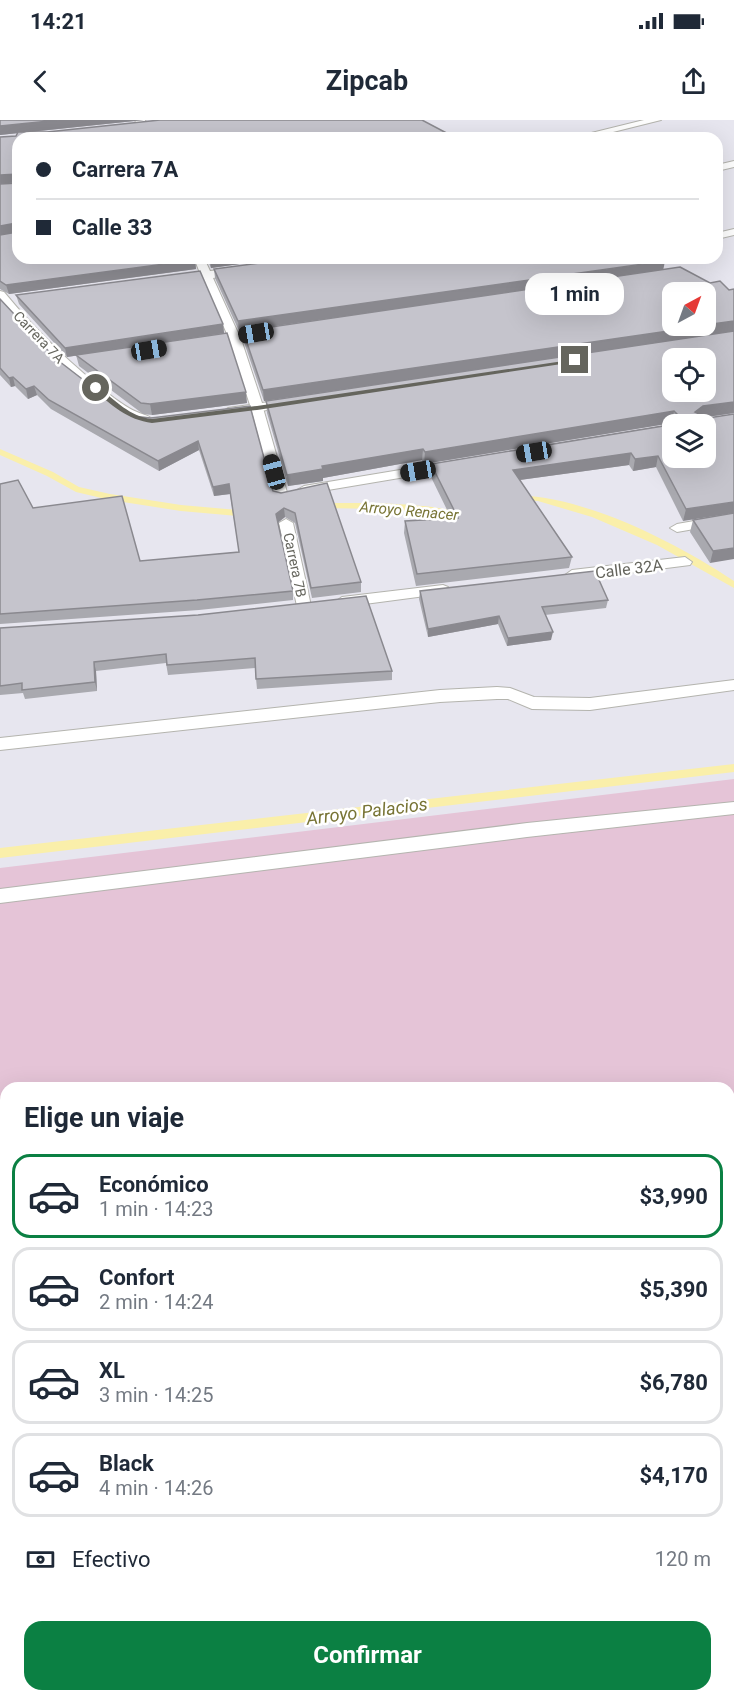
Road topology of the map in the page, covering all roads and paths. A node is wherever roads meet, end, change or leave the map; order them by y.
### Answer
1 (656, 120) edge
2 (145, 124) edge
3 (130, 127) edge
4 (603, 132) edge
5 (202, 264) edge
6 (255, 268) edge
7 (208, 275) junction
8 (162, 281) edge
9 (7, 298) edge
10 (281, 330) edge
11 (234, 337) junction
12 (189, 344) edge
13 (304, 401) edge
14 (257, 408) junction
15 (210, 414) edge
16 (164, 420) edge
17 (465, 463) edge
18 (734, 518) edge
19 (286, 523) edge
20 (677, 528) dead end
21 (685, 562) dead end
22 (558, 577) edge
23 (454, 589) edge
24 (734, 686) edge
25 (0, 744) edge
26 (734, 808) edge
27 (0, 896) edge

1 - 4 street
2 - 3 street
5 - 7 street
6 - 7 street
7 - 8 street
7 - 11 street
9 - 16 street, Carrera 7A
10 - 11 street
11 - 12 street
11 - 14 street
13 - 14 street
14 - 15 street
14 - 17 street
18 - 20 street
19 - 23 street, Carrera 7B
21 - 22 street, Calle 32A
24 - 25 street
26 - 27 street

